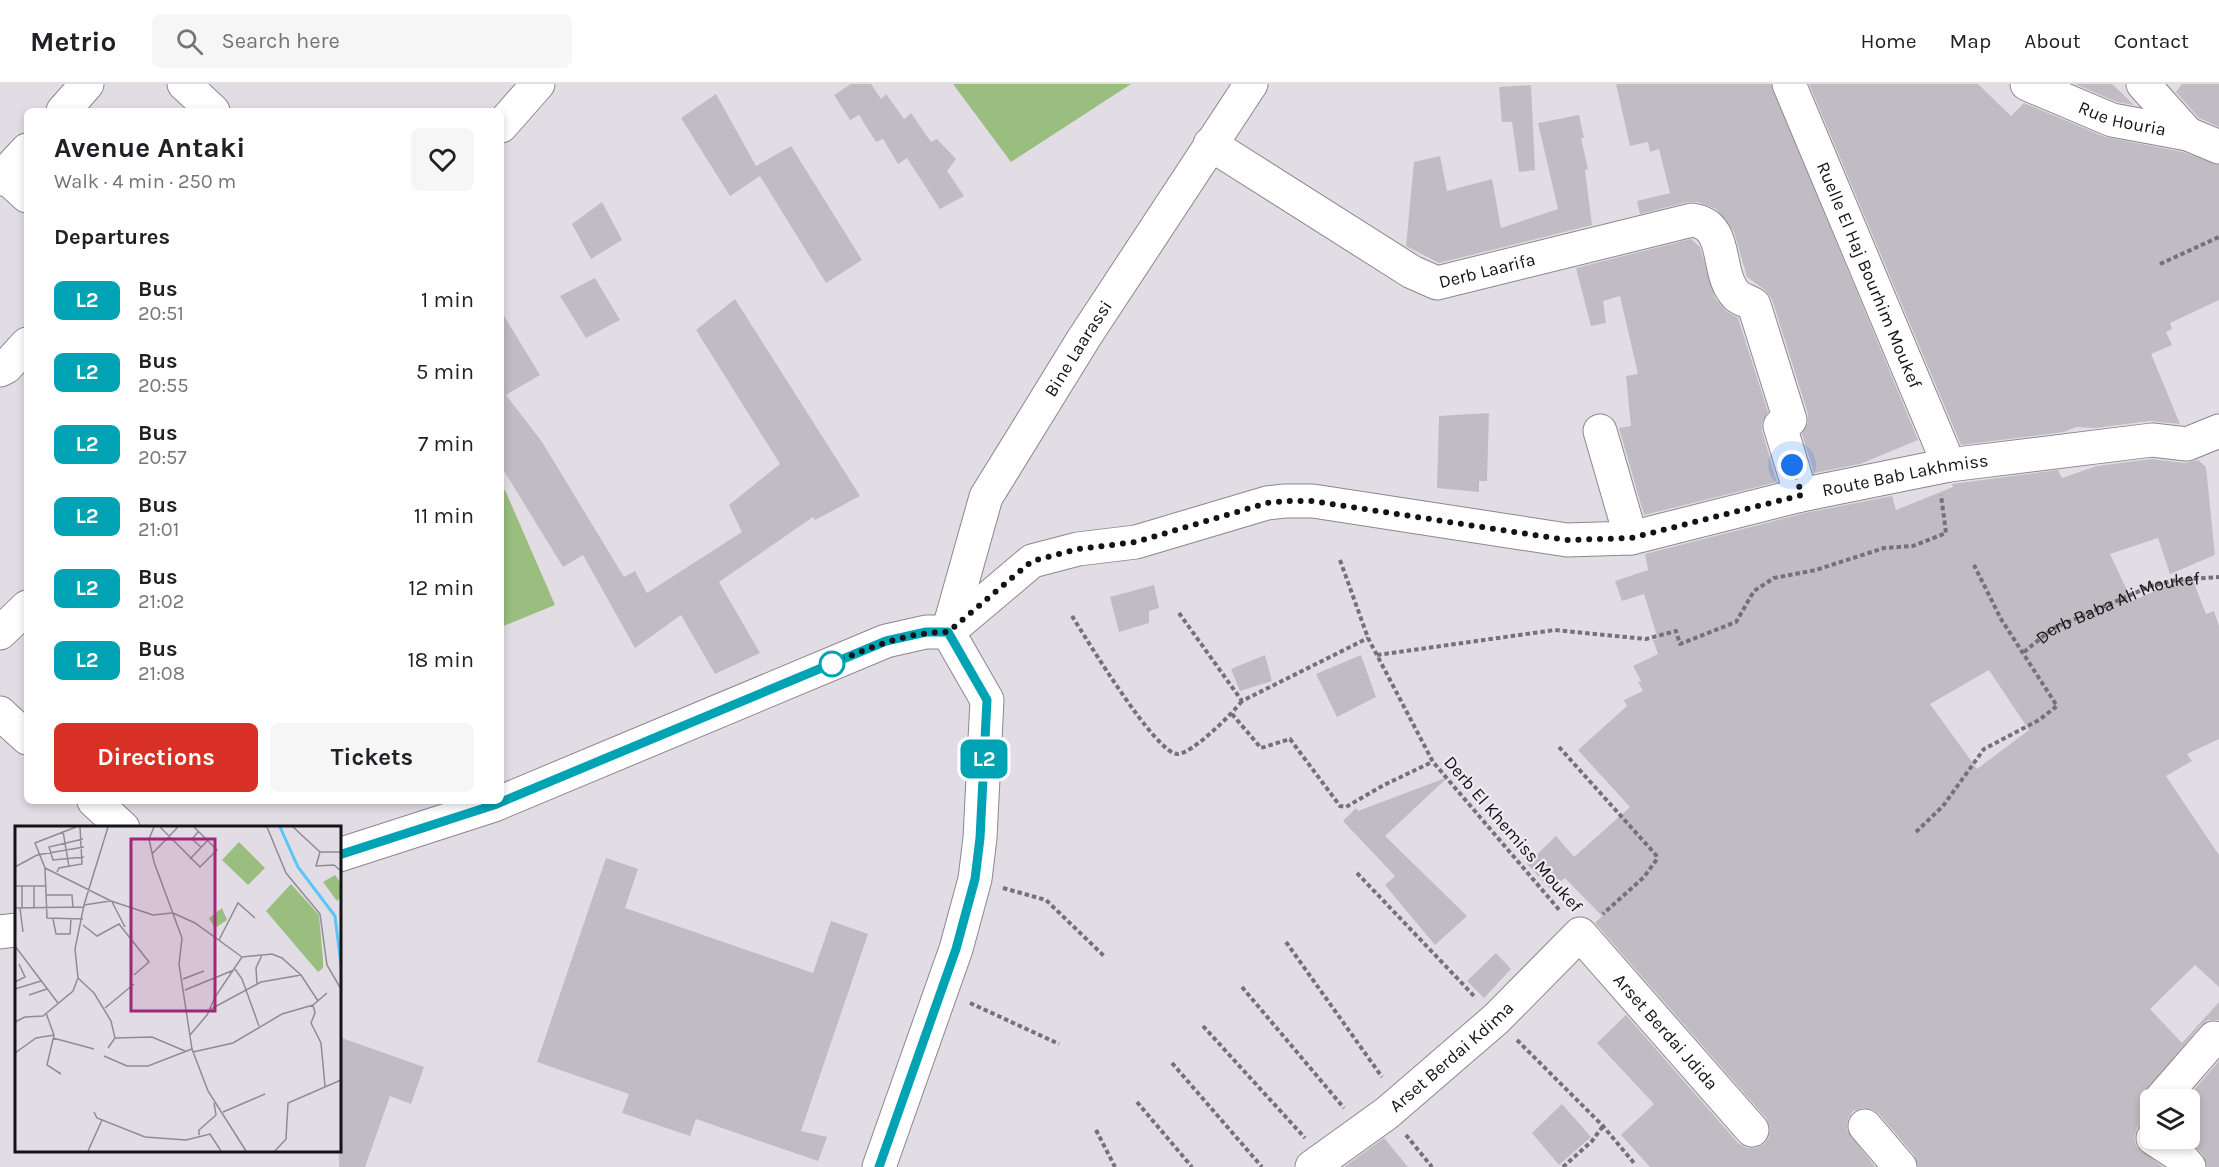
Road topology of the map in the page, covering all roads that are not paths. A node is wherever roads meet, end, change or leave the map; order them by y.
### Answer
1 (87, 84) edge
2 (184, 84) edge
3 (538, 84) edge
4 (1251, 84) edge
5 (1789, 84) edge
6 (2027, 84) edge
7 (2143, 84) edge
8 (66, 108) edge
9 (210, 108) edge
10 (504, 123) edge
11 (2188, 134) junction
12 (1210, 144) junction
13 (2219, 147) edge
14 (24, 156) edge
15 (10, 183) edge
16 (24, 348) edge
17 (0, 370) edge
18 (1600, 431) dead end
19 (2219, 434) edge
20 (1949, 465) junction
21 (1802, 495) junction
22 (1631, 538) junction
23 (24, 610) edge
24 (948, 632) junction
25 (0, 633) edge
26 (0, 712) edge
27 (24, 735) edge
28 (504, 801) edge
29 (97, 804) edge
30 (496, 804) edge
31 (121, 826) edge
32 (340, 855) edge
33 (15, 930) edge
34 (0, 932) edge
35 (1580, 934) joint
36 (2214, 1038) dead end
37 (2170, 1089) edge
38 (1865, 1126) dead end
39 (1752, 1130) dead end
40 (2170, 1149) edge
41 (1318, 1163) edge
42 (879, 1167) edge
43 (1900, 1167) edge
44 (2189, 1167) edge

1 - 8 street
2 - 9 street
3 - 10 street
4 - 12 street, Bine Laarassi
5 - 20 street, Ruelle El Haj Bourhim Moukef
6 - 11 street, Rue Houria
7 - 11 street
11 - 13 street, Rue Houria
12 - 21 street, Derb Laarifa
12 - 24 street, Bine Laarassi
14 - 15 street
16 - 17 street
18 - 22 street
19 - 20 street, Route Bab Lakhmiss
20 - 21 street, Route Bab Lakhmiss
21 - 22 street, Route Bab Lakhmiss
22 - 24 street, Route Bab Lakhmiss
23 - 25 street
24 - 28 street
24 - 42 street
26 - 27 street
29 - 31 street
30 - 32 street
33 - 34 street
35 - 39 street, Arset Berdai Jdida
35 - 41 street, Arset Berdai Kdima
36 - 37 street
38 - 43 street
40 - 44 street

